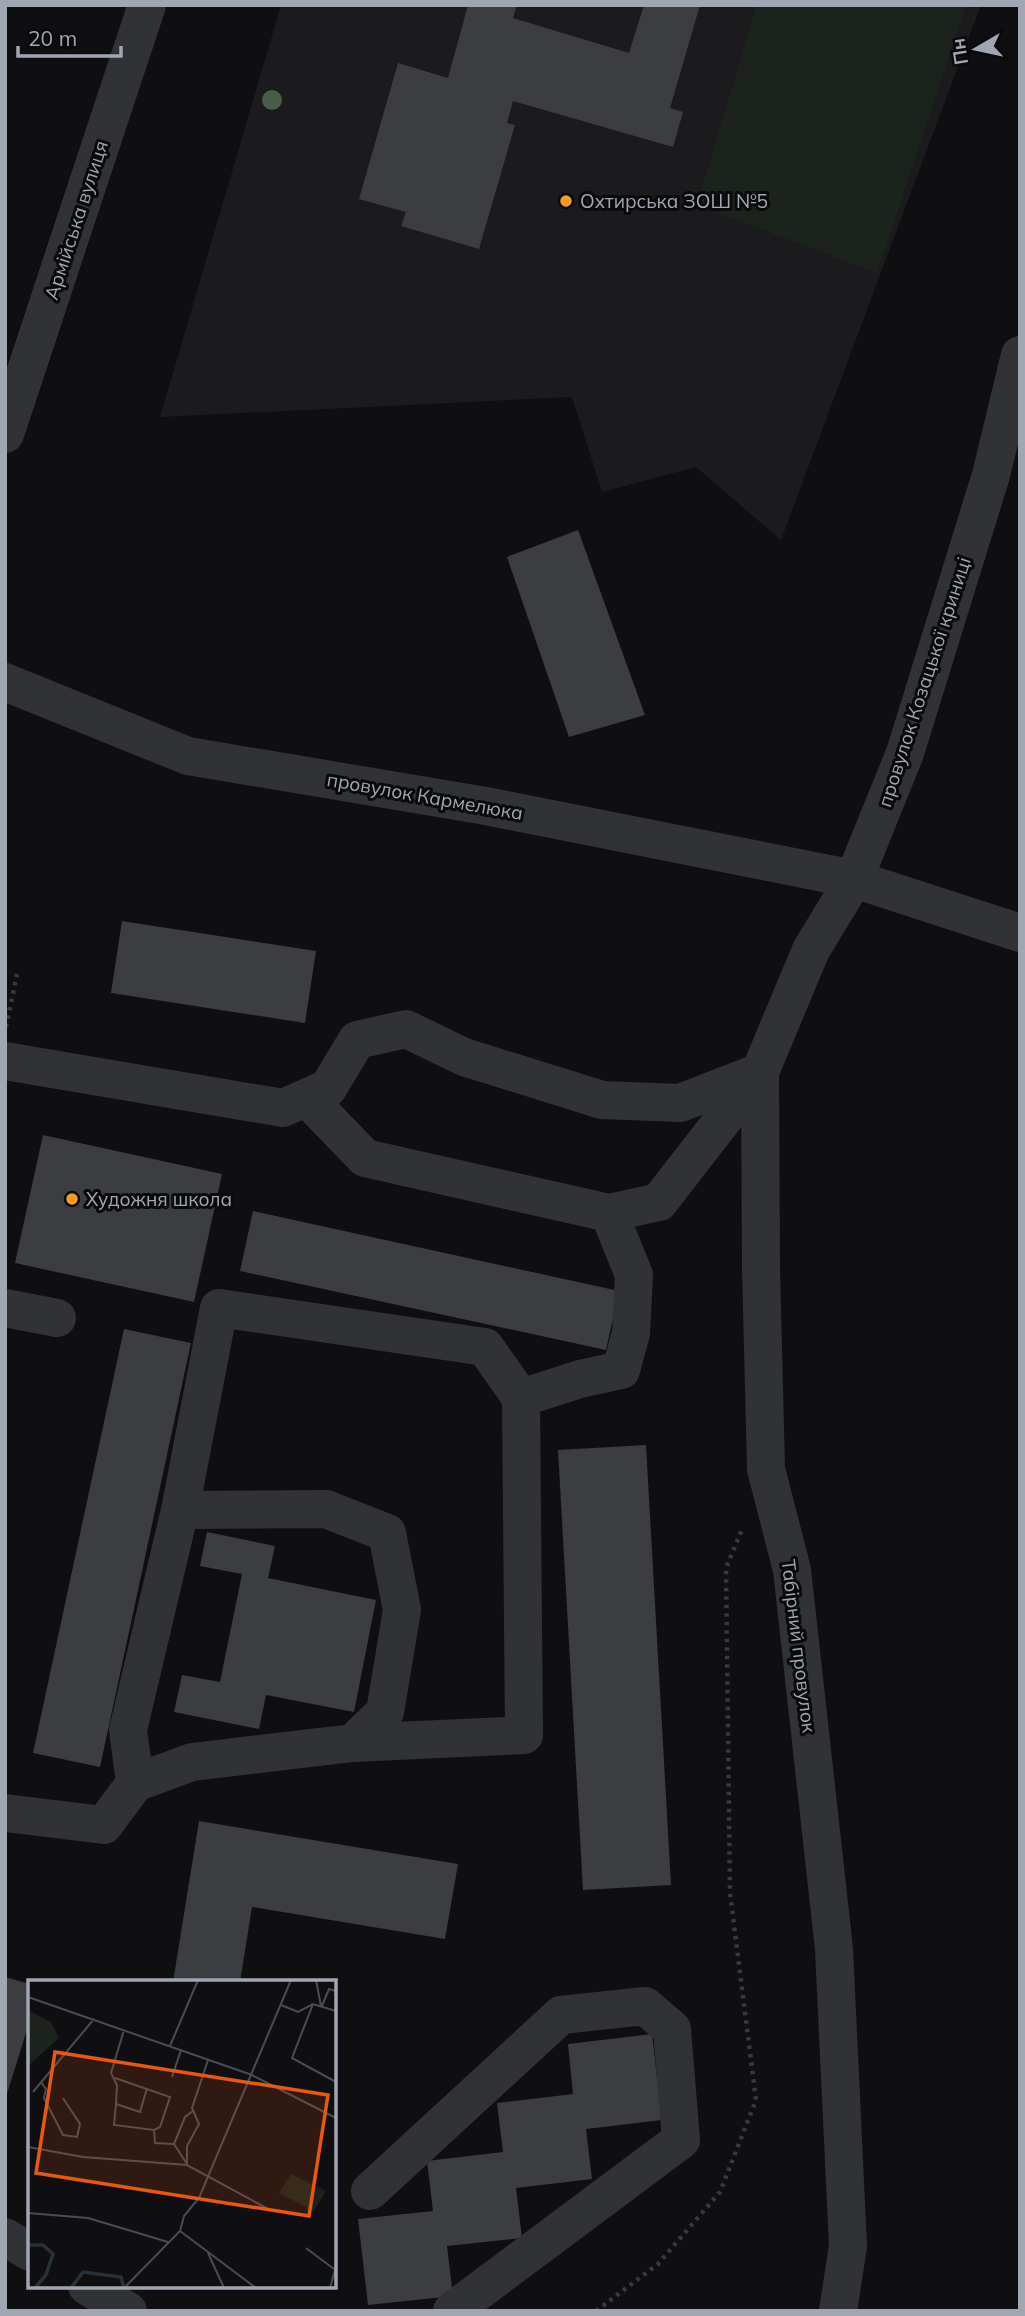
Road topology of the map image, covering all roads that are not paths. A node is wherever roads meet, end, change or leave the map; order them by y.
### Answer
1 (147, 5) edge
2 (1020, 355) edge
3 (5, 434) edge
4 (5, 682) edge
5 (854, 878) junction
6 (1020, 933) edge
7 (5, 1061) edge
8 (760, 1072) junction
9 (307, 1098) junction
10 (610, 1213) junction
11 (5, 1308) edge
12 (57, 1318) dead end
13 (521, 1398) junction
14 (180, 1510) junction
15 (353, 1743) junction
16 (135, 1783) junction
17 (5, 1813) edge
18 (370, 2192) dead end
19 (5, 2237) edge
20 (28, 2251) edge
21 (90, 2288) edge
22 (128, 2311) edge
23 (452, 2311) edge
24 (838, 2311) edge

1 - 3 street, Армійська вулиця
2 - 5 street, провулок Козацької криниці
4 - 5 street, провулок Кармелюка
5 - 6 street
5 - 8 street, Табірний провулок
7 - 9 street
8 - 9 street
8 - 10 street
8 - 24 street, Табірний провулок
9 - 10 street
10 - 13 street
11 - 12 street
13 - 14 street
13 - 15 street
14 - 15 street
14 - 16 street
15 - 16 street
16 - 17 street
18 - 23 street
19 - 20 street
21 - 22 street

